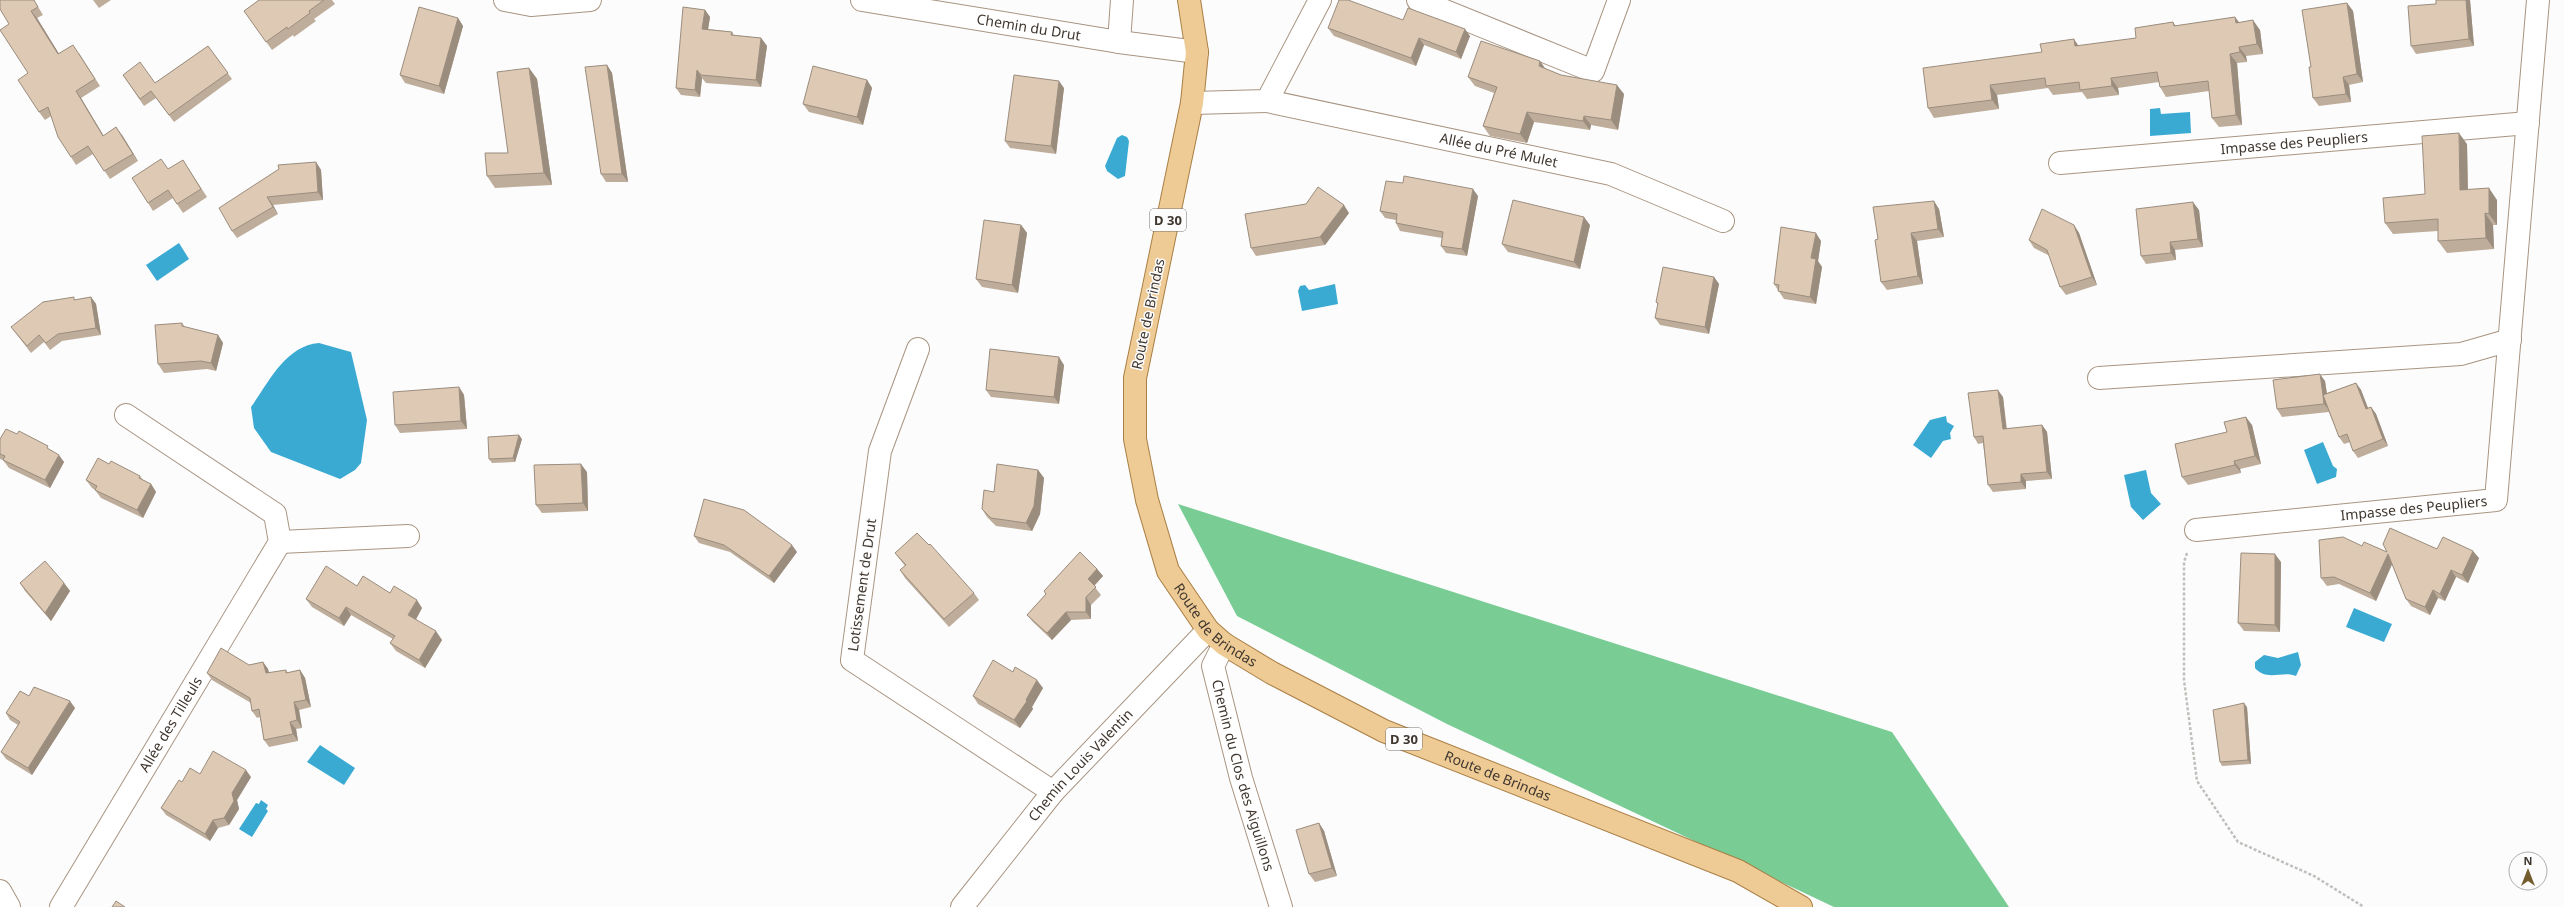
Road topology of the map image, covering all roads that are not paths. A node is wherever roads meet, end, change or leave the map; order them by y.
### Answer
1 (505, 0) edge
2 (590, 0) edge
3 (862, 0) edge
4 (1122, 0) edge
5 (1189, 0) edge
6 (1320, 0) edge
7 (1418, 0) edge
8 (1619, 0) edge
9 (2538, 0) edge
10 (1119, 42) junction
11 (1197, 52) junction
12 (1267, 101) junction
13 (1192, 103) junction
14 (2528, 123) junction
15 (2060, 163) dead end
16 (1723, 221) dead end
17 (2510, 340) junction
18 (918, 350) dead end
19 (2099, 378) dead end
20 (126, 415) dead end
21 (2196, 530) road end
22 (408, 536) dead end
23 (280, 542) junction
24 (1216, 637) junction
25 (1053, 792) junction
26 (0, 892) edge
27 (9, 907) edge
28 (61, 907) edge
29 (962, 907) edge
30 (1281, 907) edge
31 (1801, 907) edge

1 - 2 street
3 - 10 street, Chemin du Drut
4 - 10 street
5 - 11 main road, Route de Brindas / D 30
6 - 12 street
7 - 8 street
9 - 14 street, Impasse des Peupliers
10 - 11 street, Chemin du Drut
11 - 13 main road, Route de Brindas / D 30
12 - 13 street, Allée du Pré Mulet
12 - 16 street, Allée du Pré Mulet
13 - 24 main road, Route de Brindas / D 30
14 - 15 street, Impasse des Peupliers
14 - 17 street, Impasse des Peupliers
17 - 19 street
17 - 21 street, Impasse des Peupliers
18 - 25 street, Lotissement de Drut
20 - 23 street
22 - 23 street
23 - 28 street, Allée des Tilleuls
24 - 25 street, Chemin Louis Valentin
24 - 30 street, Chemin du Clos des Aiguillons
24 - 31 main road, Route de Brindas / D 30
25 - 29 street, Chemin Louis Valentin
26 - 27 street

